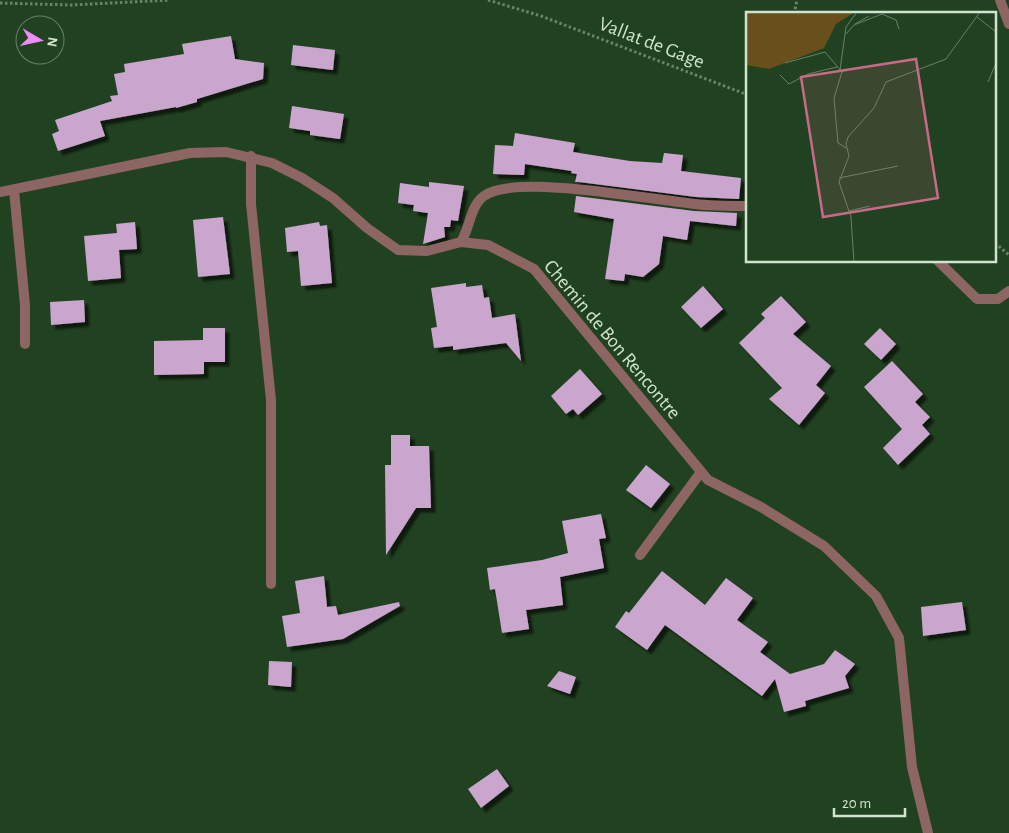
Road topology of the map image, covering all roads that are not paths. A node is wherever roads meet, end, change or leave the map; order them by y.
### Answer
1 (1000, 0) edge
2 (1009, 24) edge
3 (252, 156) junction
4 (14, 190) junction
5 (0, 192) edge
6 (746, 206) edge
7 (461, 242) junction
8 (939, 262) edge
9 (1009, 291) edge
10 (25, 344) dead end
11 (701, 472) junction
12 (640, 555) dead end
13 (271, 584) dead end
14 (928, 833) edge

1 - 2 street
3 - 4 street, Chemin de Bon Rencontre
3 - 7 street, Chemin de Bon Rencontre
3 - 13 street
4 - 5 street, Chemin de Bon Rencontre
4 - 10 street
6 - 7 street
7 - 11 street, Chemin de Bon Rencontre
8 - 9 street
11 - 12 street
11 - 14 street, Chemin de Bon Rencontre

